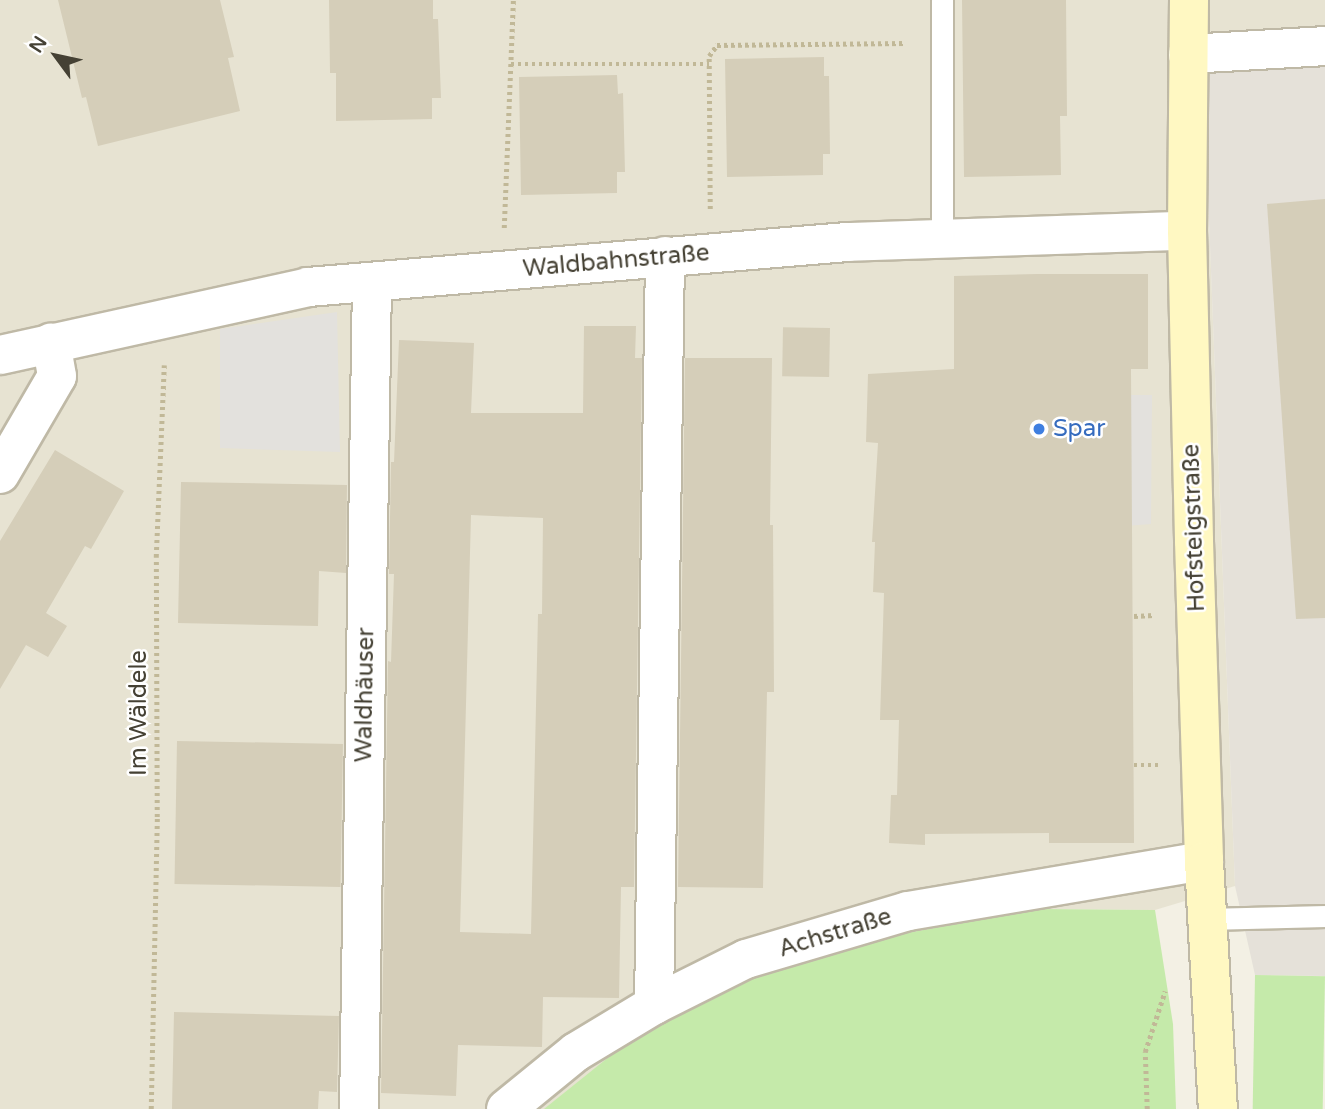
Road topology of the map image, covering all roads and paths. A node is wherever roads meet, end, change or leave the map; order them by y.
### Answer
1 (513, 0) edge
2 (942, 0) edge
3 (1189, 0) edge
4 (942, 43) junction
5 (1325, 46) edge
6 (1188, 54) junction
7 (511, 64) junction
8 (709, 64) junction
9 (1187, 231) junction
10 (942, 239) junction
11 (710, 253) junction
12 (665, 256) junction
13 (502, 270) junction
14 (372, 282) junction
15 (166, 318) junction
16 (51, 343) junction
17 (0, 355) edge
18 (0, 474) edge
19 (1162, 614) dead end
20 (1134, 616) dead end
21 (1134, 765) dead end
22 (1167, 766) dead end
23 (1204, 861) junction
24 (1325, 916) edge
25 (1207, 919) junction
26 (1169, 980) dead end
27 (654, 1005) junction
28 (151, 1109) edge
29 (359, 1109) edge
30 (506, 1109) edge
31 (1147, 1109) edge
32 (1218, 1109) edge

1 - 7 path
2 - 4 lane
3 - 6 main road, Hofsteigstraße
4 - 8 path
4 - 10 lane
5 - 6 street
6 - 9 main road, Hofsteigstraße
7 - 8 path
7 - 13 path
8 - 11 path
9 - 10 street, Waldbahnstraße
9 - 23 main road, Hofsteigstraße
10 - 11 street, Waldbahnstraße
11 - 12 street, Waldbahnstraße
12 - 13 street, Waldbahnstraße
12 - 27 street
13 - 14 street, Waldbahnstraße
14 - 15 street, Waldbahnstraße
14 - 29 street, Waldhäuser
15 - 16 street, Waldbahnstraße
15 - 28 path, Im Wäldele
16 - 17 street, Waldbahnstraße
16 - 18 street
19 - 20 path
21 - 22 path
23 - 25 main road, Hofsteigstraße
23 - 27 street, Achstraße
24 - 25 lane
25 - 32 main road, Hofsteigstraße
26 - 31 path
27 - 30 street, Achstraße

